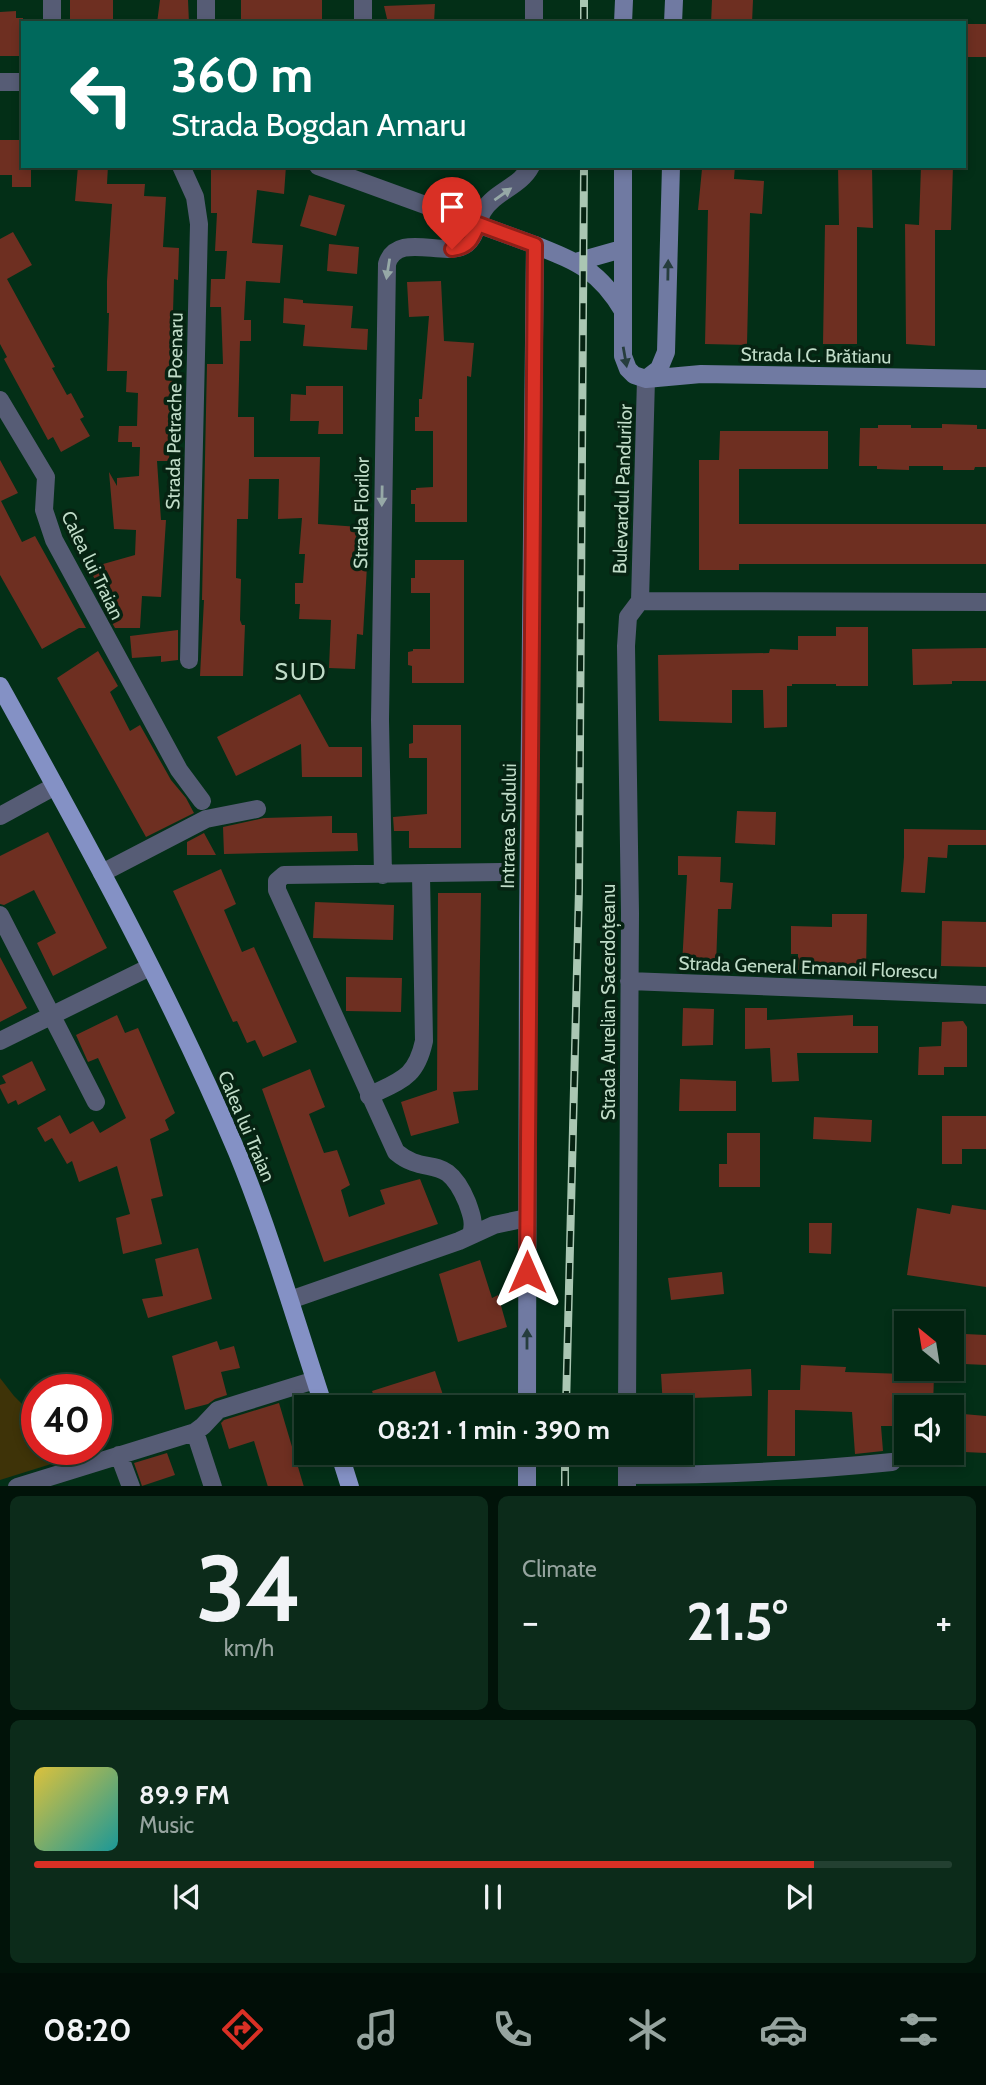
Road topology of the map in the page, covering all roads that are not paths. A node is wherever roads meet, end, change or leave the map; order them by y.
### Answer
1 (52, 0) edge
2 (206, 0) edge
3 (363, 0) edge
4 (534, 0) edge
5 (624, 0) edge
6 (674, 0) edge
7 (52, 21) edge
8 (206, 21) edge
9 (363, 21) edge
10 (534, 21) edge
11 (624, 21) edge
12 (673, 21) edge
13 (0, 82) edge
14 (21, 82) edge
15 (182, 168) edge
16 (329, 168) edge
17 (529, 168) edge
18 (623, 168) edge
19 (671, 168) edge
20 (363, 174) edge
21 (478, 224) junction
22 (535, 245) junction
23 (622, 248) junction
24 (576, 261) junction
25 (623, 311) junction
26 (646, 379) junction
27 (986, 379) edge
28 (3, 412) edge
29 (640, 601) junction
30 (986, 602) edge
31 (189, 660) dead end
32 (0, 686) edge
33 (55, 786) junction
34 (202, 801) dead end
35 (257, 809) dead end
36 (0, 816) edge
37 (502, 872) dead end
38 (102, 873) junction
39 (421, 874) junction
40 (383, 875) junction
41 (0, 915) edge
42 (150, 967) junction
43 (629, 981) junction
44 (986, 995) edge
45 (52, 1016) junction
46 (0, 1041) edge
47 (369, 1096) junction
48 (96, 1102) dead end
49 (527, 1218) junction
50 (471, 1234) junction
51 (290, 1300) junction
52 (316, 1380) junction
53 (320, 1395) edge
54 (527, 1395) edge
55 (627, 1395) edge
56 (195, 1432) junction
57 (118, 1455) junction
58 (892, 1462) dead end
59 (343, 1465) edge
60 (527, 1465) edge
61 (627, 1481) edge
62 (17, 1486) edge
63 (131, 1486) edge
64 (213, 1486) edge
65 (350, 1486) edge
66 (527, 1486) edge

1 - 7 street
2 - 8 street
3 - 9 street
4 - 10 street
5 - 11 street
6 - 12 street
13 - 14 street
15 - 31 street, Strada Petrache Poenaru
16 - 20 street
21 -> 17 street
18 - 23 street, Bulevardul Pandurilor
26 -> 19 street, Bulevardul Pandurilor
20 - 21 street
21 - 22 street
21 -> 40 street, Strada Florilor
22 - 24 street
22 - 49 street, Intrarea Sudului
23 - 24 street
23 - 25 street, Bulevardul Pandurilor
24 - 25 street
25 -> 26 street, Bulevardul Pandurilor
26 - 27 street, Strada I.C. Brătianu
26 - 29 street, Bulevardul Pandurilor
28 - 34 street, Calea lui Traian
29 - 30 street
29 - 43 street, Strada Aurelian Sacerdoțeanu
32 - 33 main road, Calea lui Traian
33 - 36 street
33 - 38 main road, Calea lui Traian
35 - 38 street
37 - 39 street
38 - 42 main road, Calea lui Traian
39 - 40 street
39 - 47 street
40 - 47 street
41 - 45 street
42 - 45 street
42 - 51 main road, Calea lui Traian
43 - 44 street, Strada General Emanoil Florescu
43 - 55 street, Strada Aurelian Sacerdoțeanu
45 - 46 street
45 - 48 street
47 - 50 street
49 - 50 street
54 -> 49 street, Intrarea Sudului
50 - 51 street
51 - 52 main road, Calea lui Traian
52 - 53 main road, Calea lui Traian
52 - 56 street
56 - 57 street
56 - 64 street
57 - 62 street
57 - 63 street
58 - 61 street
59 - 65 main road
60 - 66 street

